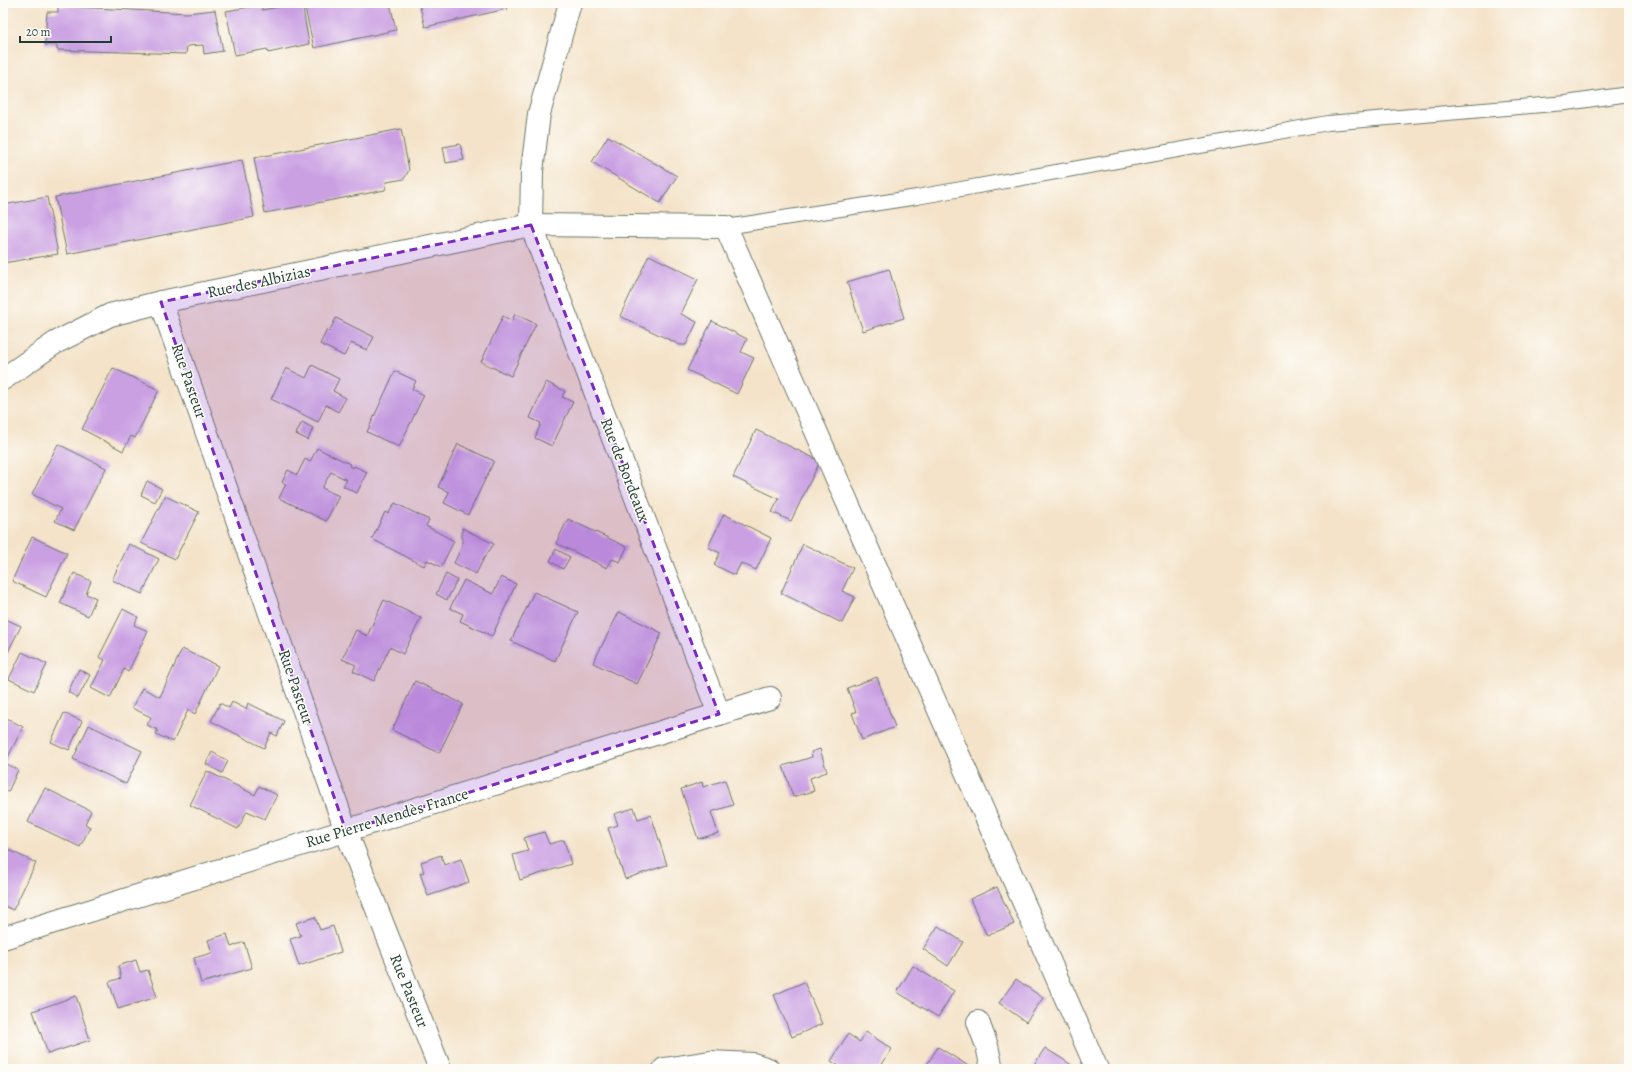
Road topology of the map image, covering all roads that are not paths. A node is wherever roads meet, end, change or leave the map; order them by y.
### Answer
1 (570, 3) edge
2 (1629, 94) edge
3 (531, 225) junction
4 (726, 227) junction
5 (161, 302) junction
6 (3, 379) edge
7 (770, 698) dead end
8 (719, 714) junction
9 (346, 831) junction
10 (3, 938) edge
11 (978, 1022) dead end
12 (440, 1069) edge
13 (664, 1069) edge
14 (768, 1069) edge
15 (992, 1069) edge
16 (1097, 1069) edge

1 - 3 street
2 - 4 lane
3 - 4 street, Rue des Albizias
3 - 5 street, Rue des Albizias
3 - 8 street, Rue de Bordeaux
4 - 16 street
5 - 6 street, Rue des Albizias
5 - 9 street, Rue Pasteur
7 - 8 street, Rue Pierre Mendès France
8 - 9 street, Rue Pierre Mendès France
9 - 10 street, Rue Pierre Mendès France
9 - 12 street, Rue Pasteur
11 - 15 street
13 - 14 street

